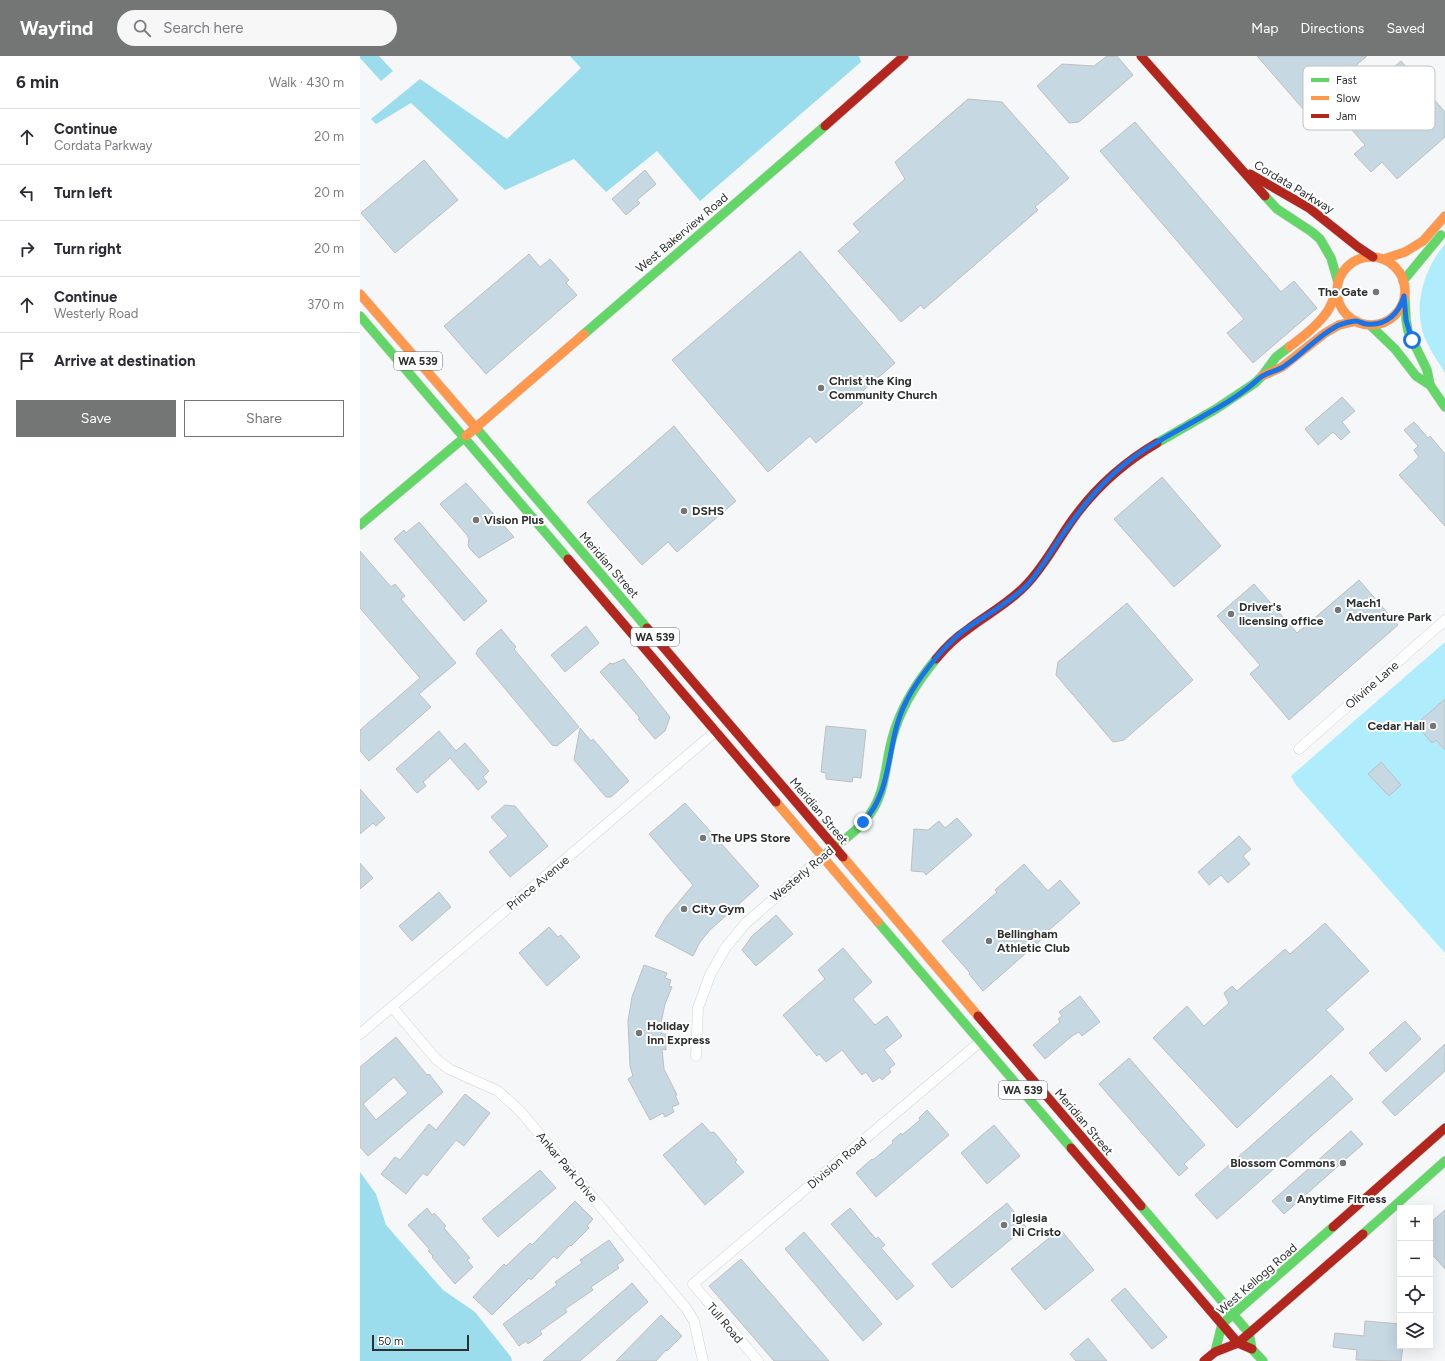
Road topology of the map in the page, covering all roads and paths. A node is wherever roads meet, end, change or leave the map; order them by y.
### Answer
1 (904, 56) edge
2 (1141, 56) edge
3 (1239, 169) junction
4 (1445, 216) edge
5 (1445, 230) edge
6 (1373, 257) junction
7 (1384, 259) junction
8 (1403, 281) junction
9 (1338, 282) junction
10 (1337, 292) junction
11 (360, 294) edge
12 (1404, 296) junction
13 (360, 316) edge
14 (1356, 321) junction
15 (1370, 325) junction
16 (1262, 376) junction
17 (1430, 385) junction
18 (1445, 407) edge
19 (476, 428) junction
20 (465, 437) junction
21 (360, 525) edge
22 (1445, 620) edge
23 (716, 731) junction
24 (1299, 749) dead end
25 (766, 767) junction
26 (834, 847) junction
27 (823, 856) junction
28 (908, 956) junction
29 (392, 1007) junction
30 (360, 1034) edge
31 (994, 1035) junction
32 (981, 1041) junction
33 (696, 1056) dead end
34 (1445, 1128) edge
35 (1445, 1161) edge
36 (693, 1284) joint
37 (1233, 1315) junction
38 (1222, 1324) junction
39 (1248, 1333) junction
40 (1238, 1343) junction
41 (1252, 1349) junction
42 (1215, 1352) junction
43 (703, 1361) edge
44 (758, 1361) edge
45 (1204, 1361) edge
46 (1262, 1361) edge

1 - 19 main road, West Bakerview Road
2 - 3 main road, Cordata Parkway
3 - 6 main road, Cordata Parkway
3 - 9 main road, Cordata Parkway
4 - 7 main road
5 - 8 main road
6 - 7 main road
6 - 9 main road
7 - 8 main road
8 - 12 main road
9 - 10 main road
10 - 14 main road
10 - 16 main road, Westerly Road
11 - 19 main road, Meridian Street / WA 539
12 - 15 main road
12 - 17 main road
13 - 20 main road, Meridian Street / WA 539
14 - 15 main road
14 - 16 main road, Westerly Road
15 - 17 main road
16 - 26 main road, Westerly Road
17 - 18 main road
19 - 20 main road, West Bakerview Road
19 - 25 main road, Meridian Street / WA 539
20 - 21 main road, West Bakerview Road
20 - 23 main road, Meridian Street / WA 539
22 - 24 street, Olivine Lane
23 - 25 main road
23 - 27 main road, Meridian Street / WA 539
23 - 29 street, Prince Avenue
25 - 26 main road, Meridian Street / WA 539
26 - 27 main road, Westerly Road
26 - 31 main road, Meridian Street / WA 539
27 - 28 main road, Meridian Street / WA 539
27 - 33 street, Westerly Road
28 - 31 main road
28 - 32 main road, Meridian Street / WA 539
29 - 30 street, Prince Avenue
29 - 43 street, Ankar Park Drive
31 - 37 main road, Meridian Street / WA 539
32 - 36 street, Division Road
32 - 38 main road, Meridian Street / WA 539
34 - 37 main road, West Kellogg Road
35 - 39 main road
36 - 44 street, Tull Road
37 - 38 main road, West Kellogg Road
37 - 39 main road, Meridian Street / WA 539
38 - 40 main road, Meridian Street / WA 539
38 - 42 main road, West Kellogg Road
39 - 40 main road
39 - 41 main road, Meridian Street / WA 539
40 - 41 main road, Meridian Street / WA 539
40 - 42 main road
41 - 46 main road, Meridian Street / WA 539
42 - 45 main road

